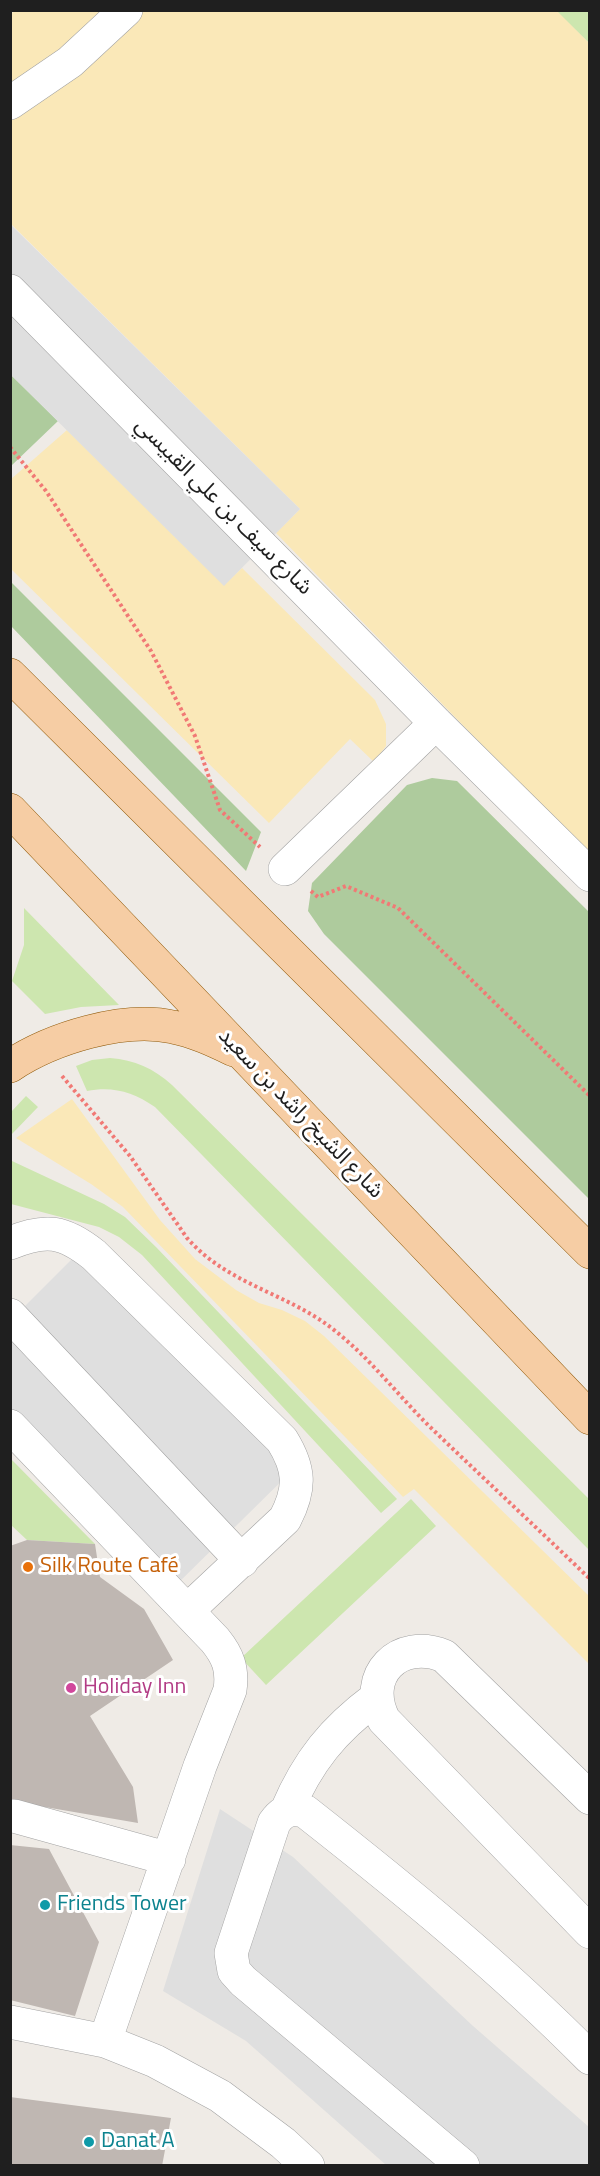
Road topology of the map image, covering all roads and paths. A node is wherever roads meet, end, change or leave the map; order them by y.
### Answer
1 (126, 10) edge
2 (10, 103) edge
3 (10, 291) edge
4 (10, 447) edge
5 (10, 675) edge
6 (436, 723) junction
7 (10, 810) edge
8 (285, 868) junction
9 (590, 875) edge
10 (42, 1049) junction
11 (244, 1054) junction
12 (10, 1066) edge
13 (590, 1096) edge
14 (10, 1243) edge
15 (590, 1252) edge
16 (10, 1315) edge
17 (590, 1418) edge
18 (10, 1426) edge
19 (242, 1561) junction
20 (590, 1579) edge
21 (188, 1610) junction
22 (376, 1698) junction
23 (590, 1798) edge
24 (287, 1810) junction
25 (14, 1815) dead end
26 (169, 1859) junction
27 (590, 1932) edge
28 (10, 2022) edge
29 (105, 2041) junction
30 (590, 2058) edge
31 (308, 2166) edge
32 (462, 2166) edge

1 - 2 street
3 - 6 street, شارع سيف بن علي القبيسي
4 - 8 path
5 - 15 main road
6 - 8 street
6 - 9 street, شارع سيف بن علي القبيسي
7 - 11 main road, شارع الشيخ راشد بن سعيد
8 - 13 path
10 - 11 main road
10 - 12 main road
10 - 20 path
11 - 17 main road, شارع الشيخ راشد بن سعيد
14 - 19 street
16 - 19 street
18 - 21 street
19 - 21 street
21 - 26 street
22 - 23 street
22 - 24 street
22 - 27 street
24 - 30 street
24 - 32 street
25 - 26 street
26 - 29 street
28 - 29 street
29 - 31 street

